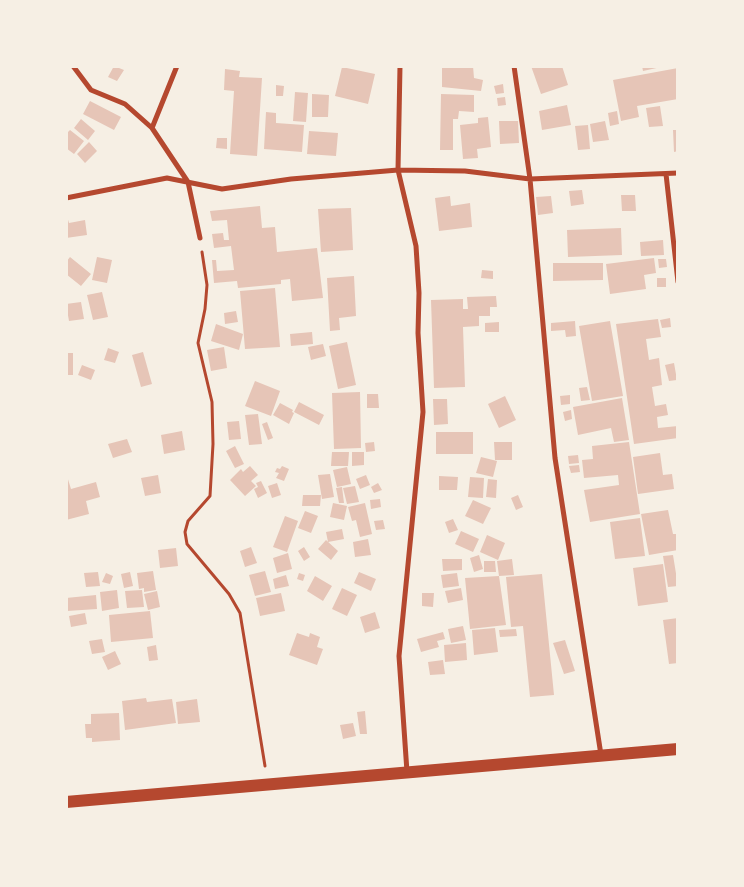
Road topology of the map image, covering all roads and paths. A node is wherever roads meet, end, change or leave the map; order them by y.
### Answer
1 (73, 66) edge
2 (177, 66) edge
3 (400, 66) edge
4 (514, 66) edge
5 (152, 128) junction
6 (398, 170) junction
7 (678, 173) edge
8 (666, 174) junction
9 (530, 179) junction
10 (188, 182) junction
11 (66, 198) edge
12 (200, 238) joint
13 (678, 282) edge
14 (678, 749) edge
15 (601, 756) junction
16 (407, 772) junction
17 (268, 784) junction
18 (66, 802) edge

1 - 5 street
2 - 5 street
3 - 6 street
4 - 9 street
5 - 10 street
6 - 9 street
6 - 10 street
6 - 16 street
7 - 8 street
8 - 9 street
8 - 13 street
9 - 15 street
10 - 11 street
10 - 12 street
12 - 17 path
14 - 15 main road
15 - 16 main road
16 - 17 main road
17 - 18 main road

